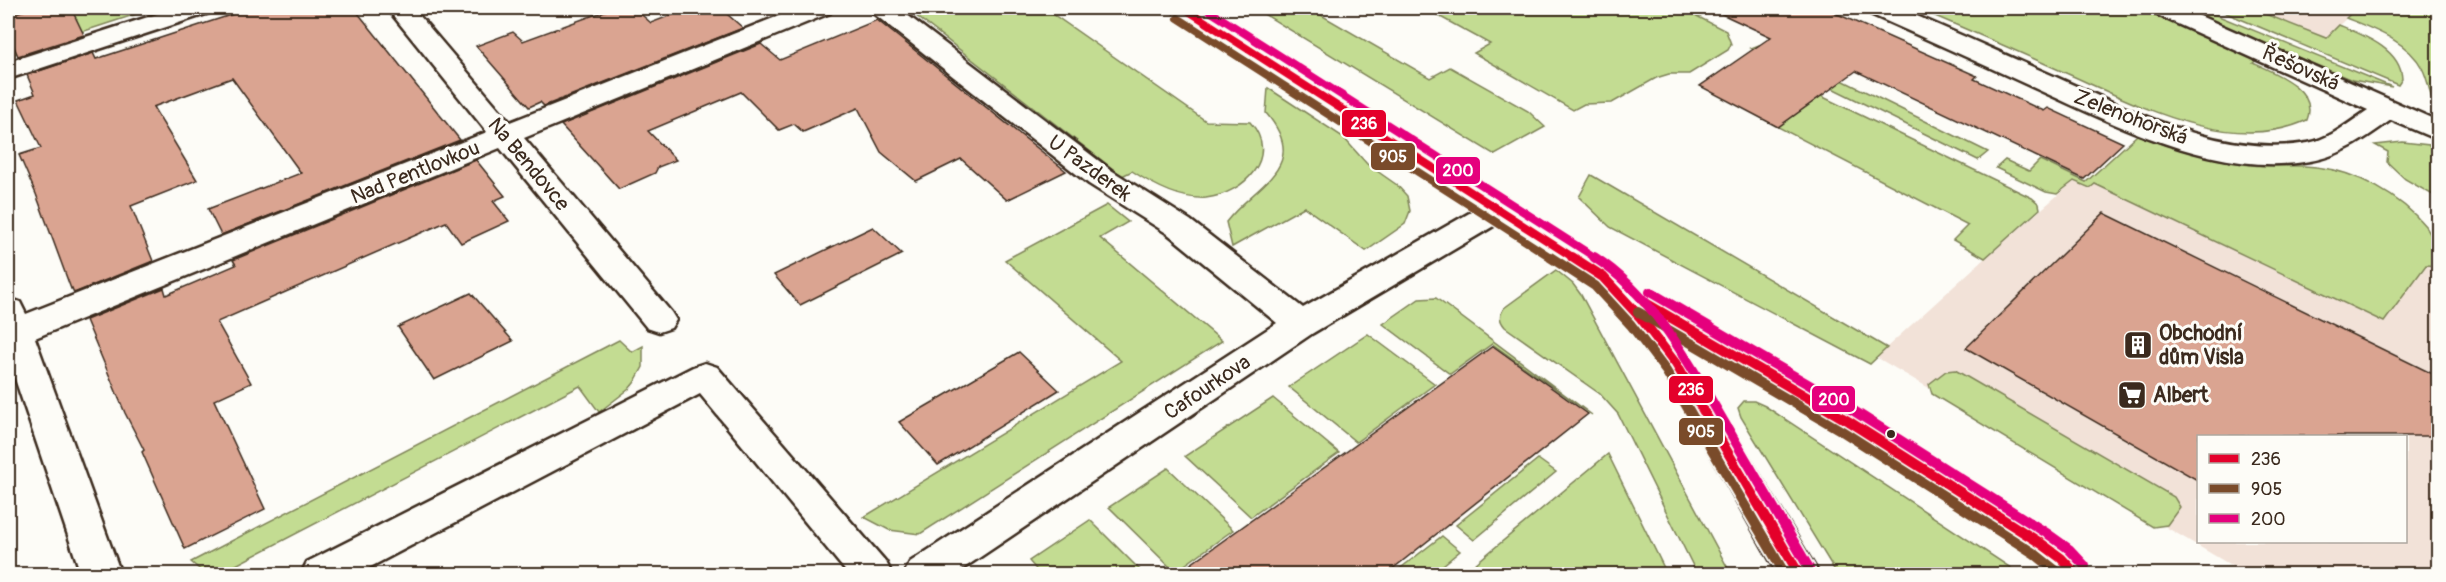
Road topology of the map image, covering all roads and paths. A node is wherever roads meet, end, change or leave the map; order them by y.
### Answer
1 (200, 8) edge
2 (400, 8) edge
3 (821, 8) edge
4 (882, 8) edge
5 (1184, 8) edge
6 (1877, 8) edge
7 (2162, 8) edge
8 (8, 71) edge
9 (2390, 108) junction
10 (2439, 131) edge
11 (506, 136) junction
12 (1498, 210) junction
13 (659, 320) dead end
14 (1301, 324) junction
15 (10, 326) edge
16 (101, 574) edge
17 (321, 574) edge
18 (872, 574) edge
19 (924, 574) edge
20 (1798, 574) edge

1 - 8 street
2 - 11 street, Na Bendovce
3 - 11 street, Nad Pentlovkou
4 - 14 street, U Pazderek
5 - 12 street
6 - 9 street, Zelenohorská
7 - 9 street, Řešovská
9 - 10 street, Řešovská
11 - 13 street, Na Bendovce
11 - 15 street, Nad Pentlovkou
12 - 14 street, Cafourkova
12 - 20 street
14 - 19 street, Cafourkova
15 - 16 street
17 - 18 street

